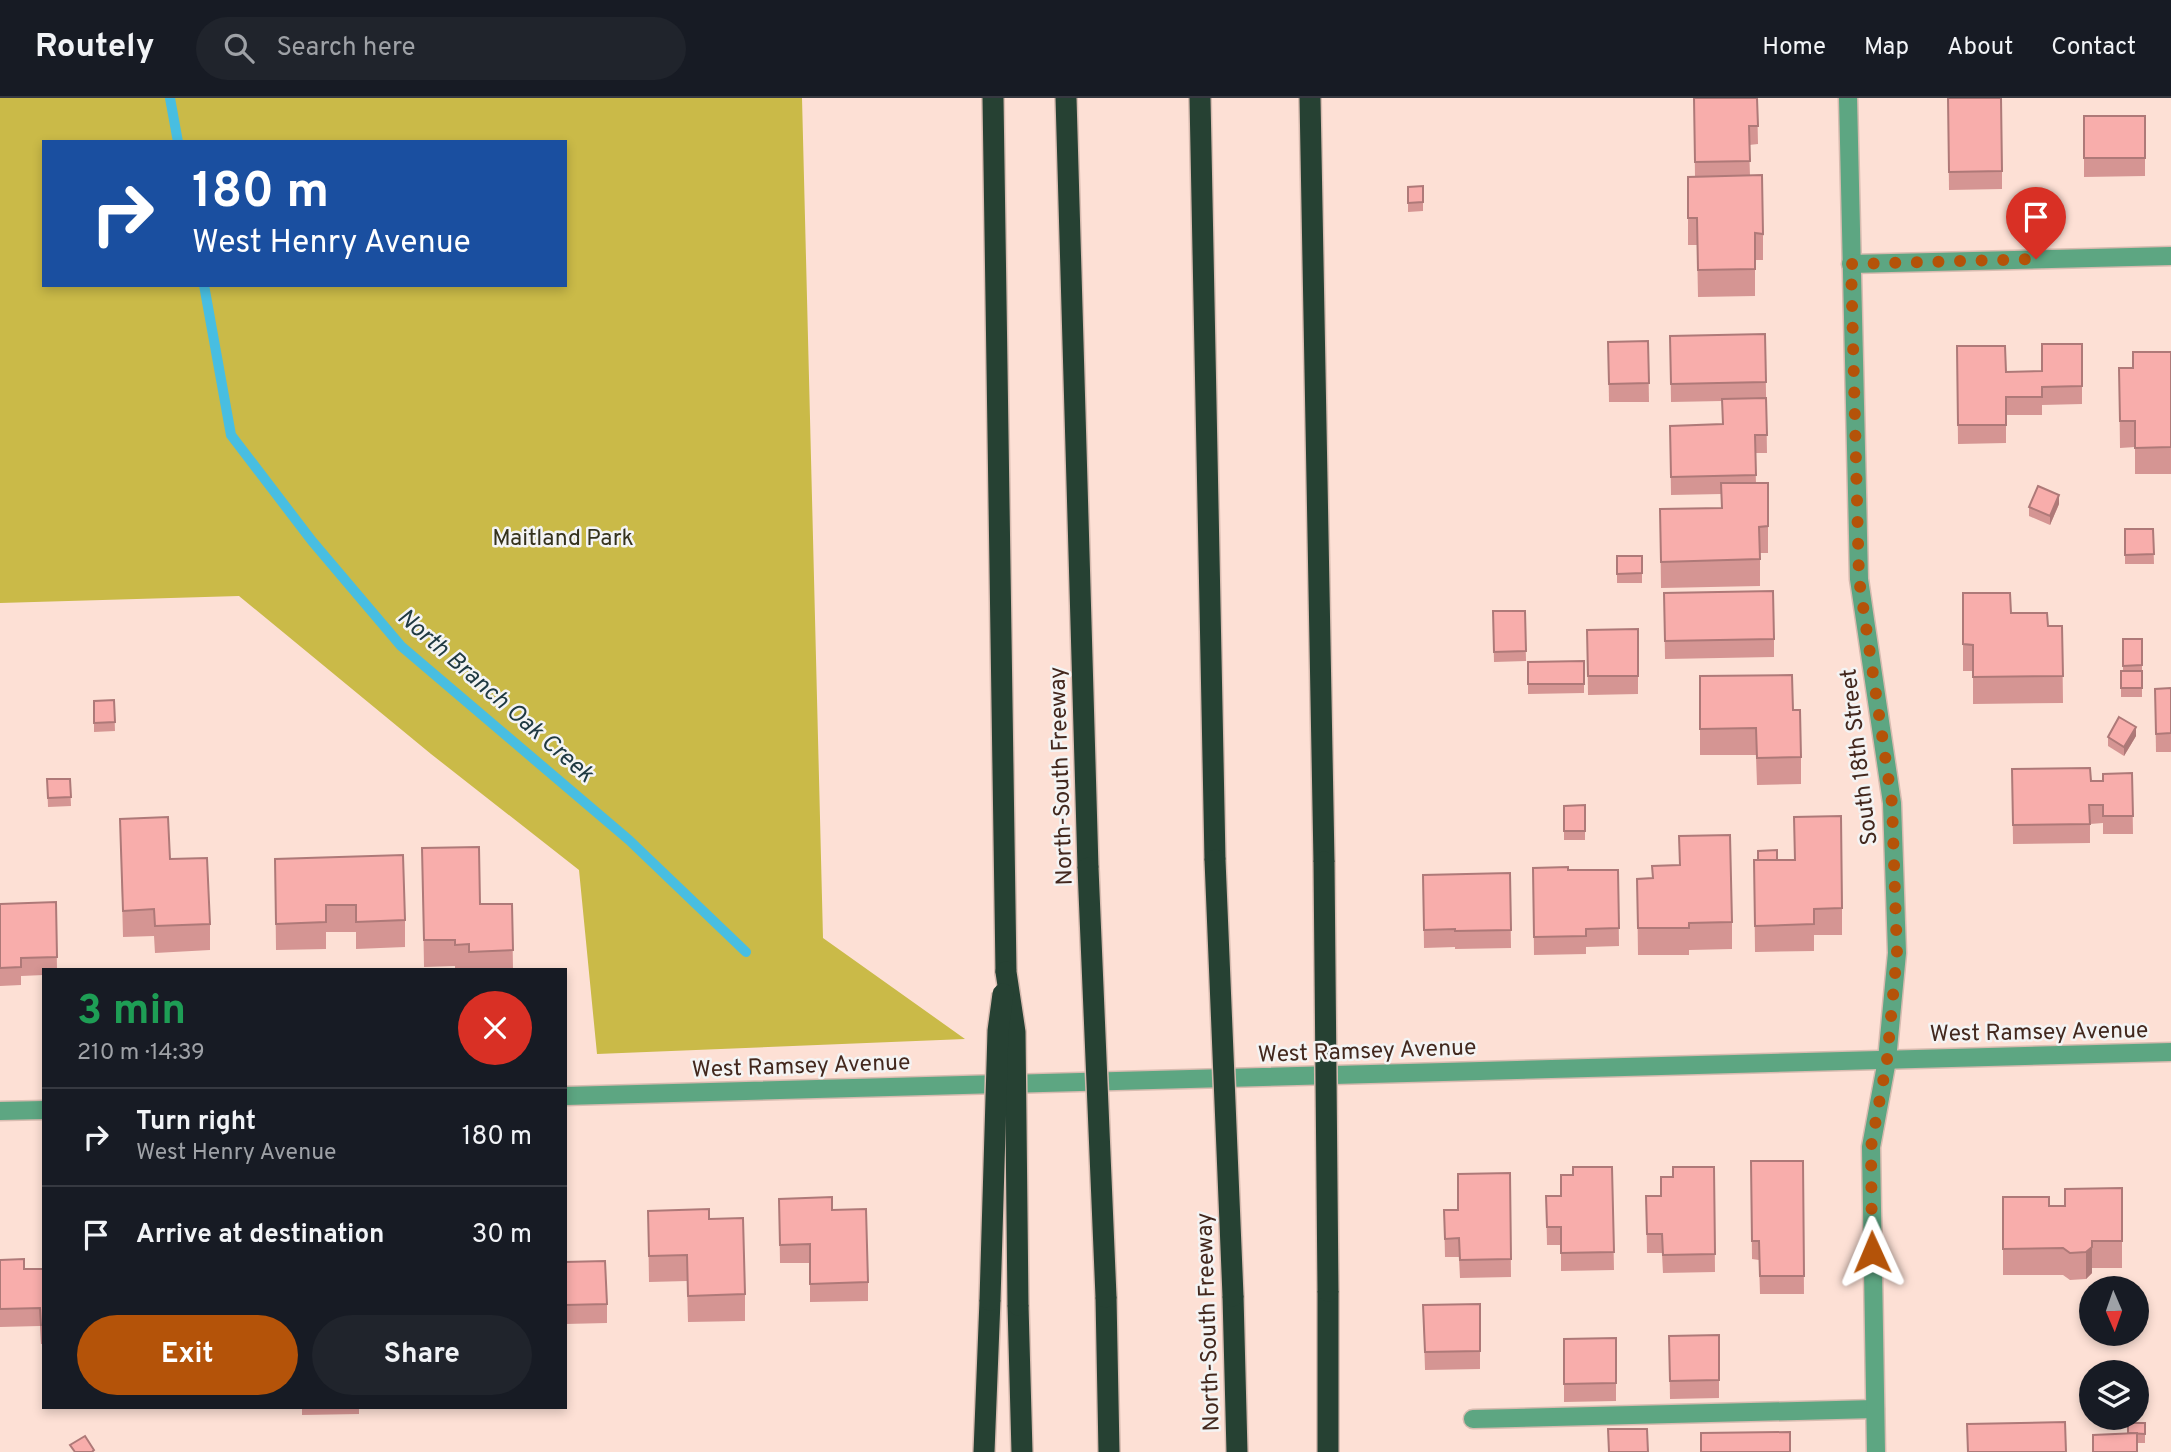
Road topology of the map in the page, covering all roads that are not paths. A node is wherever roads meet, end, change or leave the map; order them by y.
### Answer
1 (993, 98) edge
2 (1066, 98) edge
3 (1200, 98) edge
4 (1310, 98) edge
5 (1848, 98) edge
6 (2171, 256) edge
7 (1851, 264) junction
8 (1006, 972) junction
9 (2171, 1052) edge
10 (1887, 1060) junction
11 (567, 1096) edge
12 (42, 1110) edge
13 (0, 1111) edge
14 (1875, 1409) junction
15 (1473, 1419) dead end
16 (984, 1452) edge
17 (1022, 1452) edge
18 (1109, 1452) edge
19 (1237, 1452) edge
20 (1328, 1452) edge
21 (1876, 1452) edge

1 - 8 highway
2 - 18 highway, North-South Freeway, bridge
3 - 19 highway, North-South Freeway, bridge
4 - 20 highway, bridge
5 - 7 street, South 18th Street
6 - 7 street
7 - 10 street, South 18th Street
8 - 16 highway, bridge
8 - 17 highway, bridge
9 - 10 street, West Ramsey Avenue
10 - 11 street, West Ramsey Avenue
10 - 14 street, South 18th Street
12 - 13 street
14 - 15 street
14 - 21 street, South 18th Street

